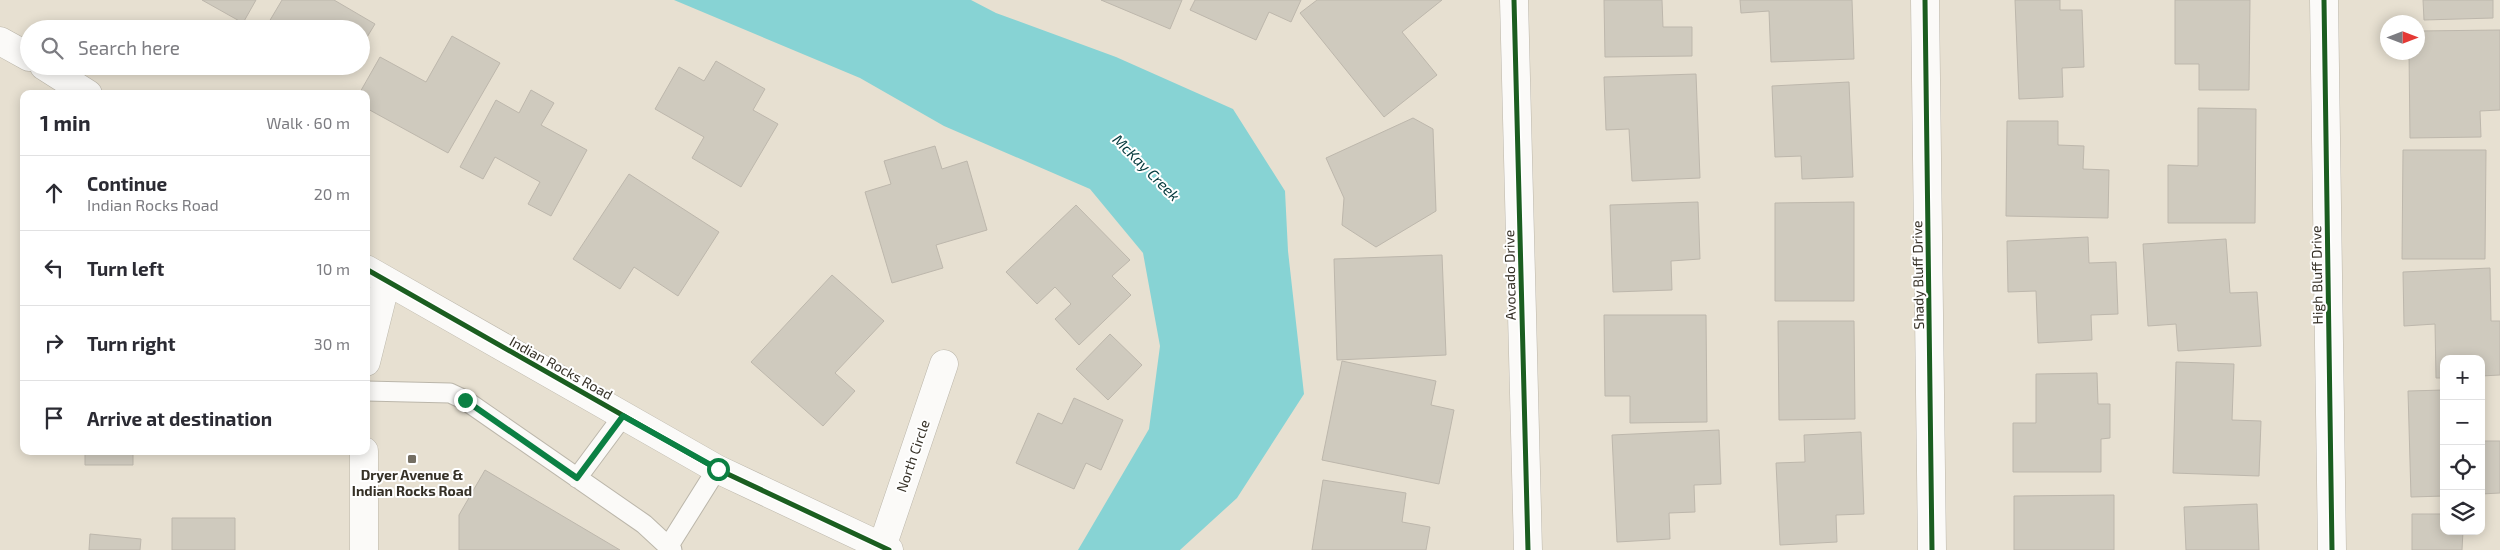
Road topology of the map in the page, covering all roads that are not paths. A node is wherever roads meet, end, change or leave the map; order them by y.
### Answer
1 (1514, 0) edge
2 (1925, 0) edge
3 (2324, 0) edge
4 (0, 41) edge
5 (20, 53) edge
6 (58, 75) edge
7 (82, 90) edge
8 (376, 275) edge
9 (370, 327) edge
10 (944, 364) dead end
11 (370, 391) edge
12 (623, 416) junction
13 (364, 455) edge
14 (718, 469) junction
15 (577, 478) junction
16 (670, 548) edge
17 (884, 549) edge
18 (364, 550) edge
19 (1528, 550) edge
20 (1932, 550) edge
21 (2332, 550) edge

1 - 19 street, Avocado Drive
2 - 20 street, Shady Bluff Drive
3 - 21 street, High Bluff Drive
4 - 5 street
6 - 7 street
8 - 9 street
8 - 12 street, Indian Rocks Road
10 - 17 street, North Circle
11 - 15 lane
12 - 14 street, Indian Rocks Road
12 - 15 lane
13 - 18 street
14 - 16 lane
14 - 17 street, Indian Rocks Road
15 - 16 lane

